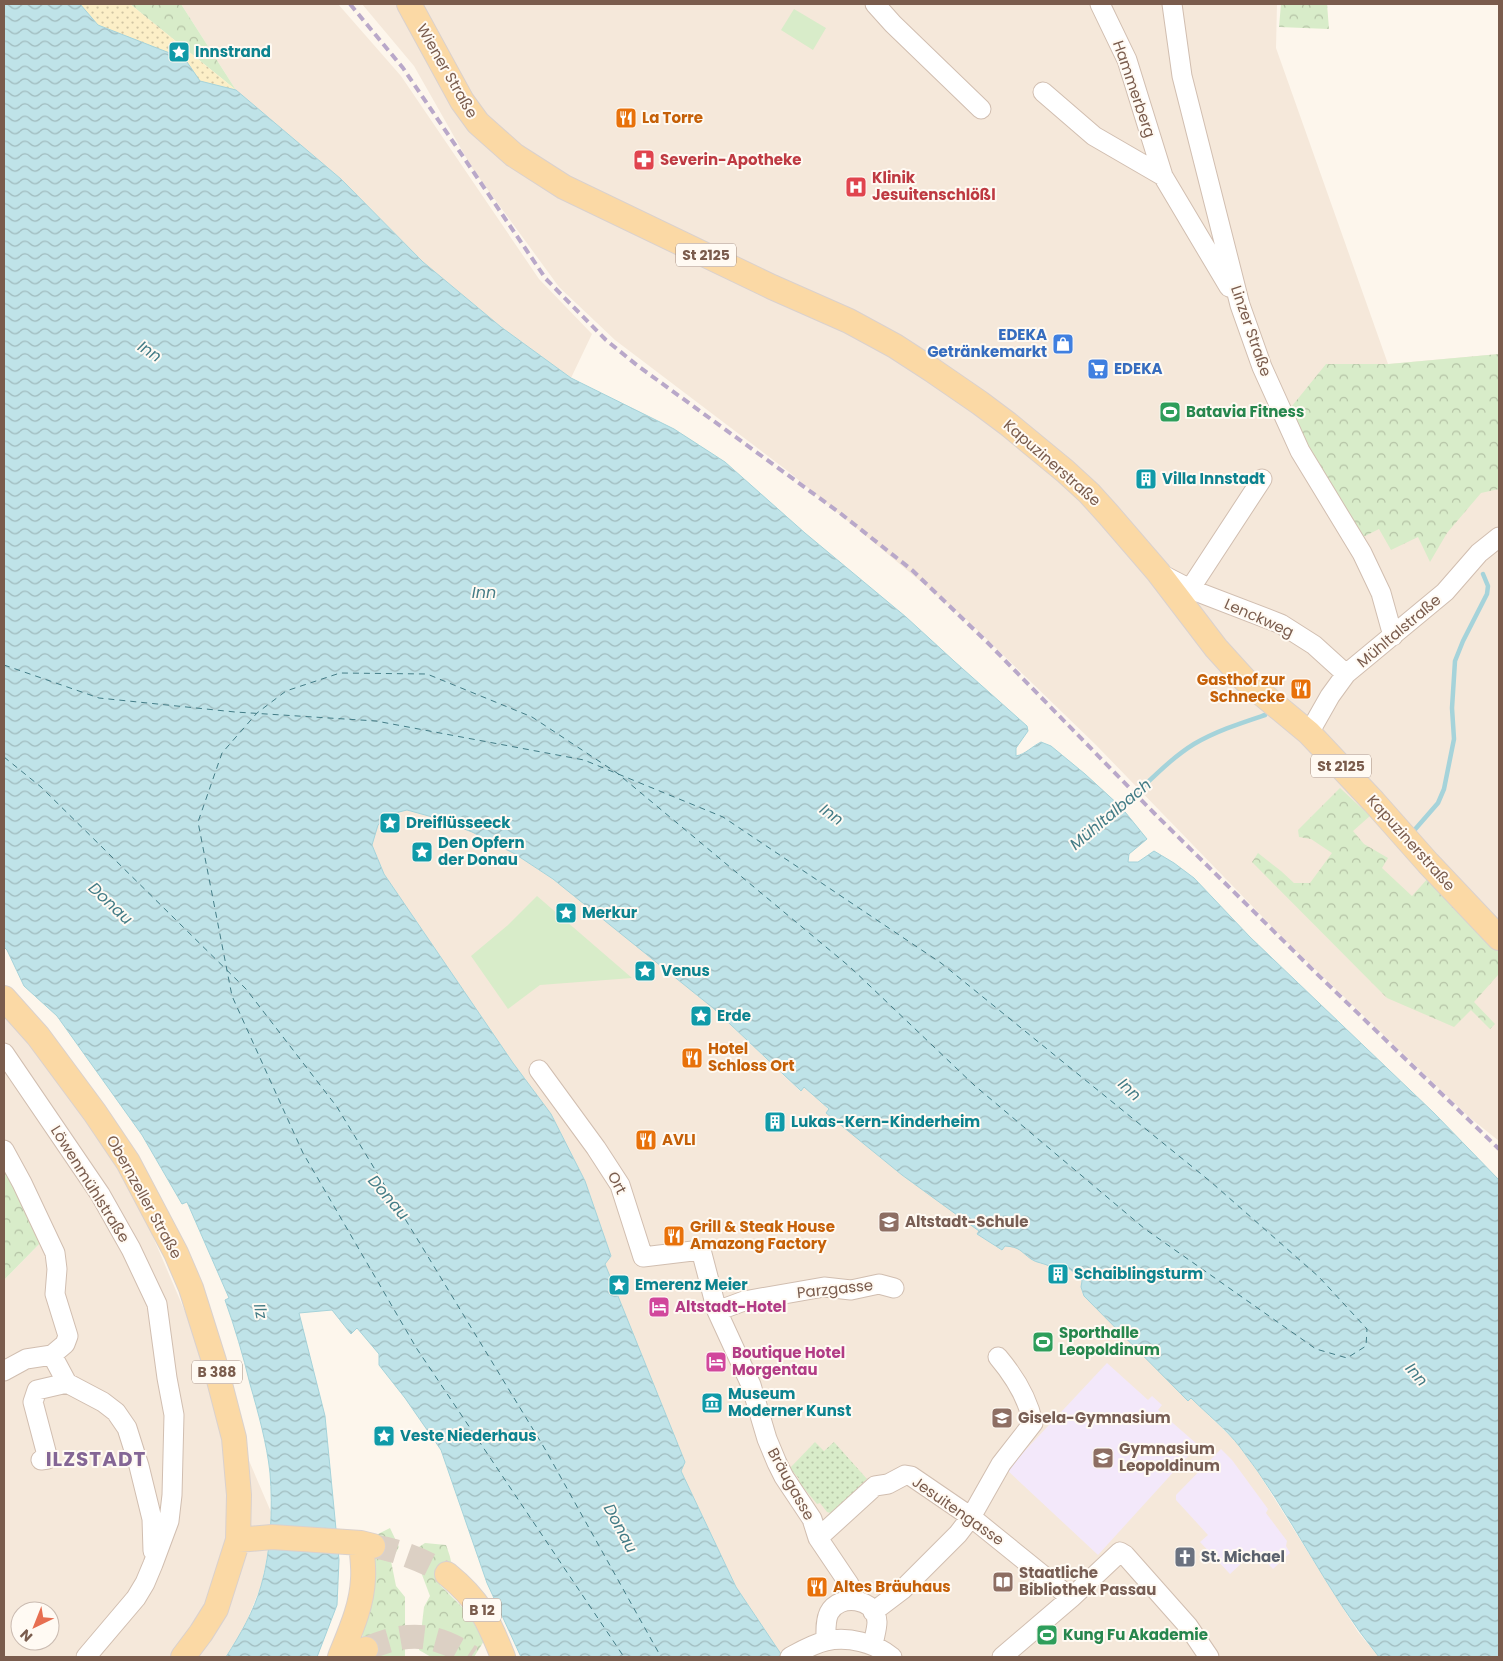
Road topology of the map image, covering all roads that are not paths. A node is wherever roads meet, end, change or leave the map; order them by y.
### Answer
1 (409, 4) edge
2 (875, 4) edge
3 (1100, 4) edge
4 (1172, 4) edge
5 (1043, 92) dead end
6 (981, 109) dead end
7 (1163, 176) junction
8 (564, 186) joint
9 (1240, 305) junction
10 (1262, 479) dead end
11 (1499, 537) edge
12 (1158, 572) junction
13 (1190, 589) junction
14 (1393, 636) junction
15 (1346, 674) junction
16 (1309, 733) junction
17 (1499, 938) edge
18 (4, 998) edge
19 (4, 1053) edge
20 (540, 1070) dead end
21 (4, 1150) edge
22 (701, 1250) joint
23 (894, 1288) dead end
24 (717, 1311) junction
25 (52, 1355) junction
26 (998, 1357) dead end
27 (4, 1372) edge
28 (67, 1383) junction
29 (41, 1460) dead end
30 (971, 1517) junction
31 (818, 1538) junction
32 (238, 1540) junction
33 (153, 1564) junction
34 (447, 1574) tunnel mouth
35 (1071, 1598) junction
36 (854, 1600) junction
37 (873, 1612) junction
38 (826, 1641) junction
39 (873, 1645) junction
40 (86, 1657) edge
41 (184, 1657) edge
42 (340, 1657) edge
43 (503, 1657) edge
44 (790, 1657) edge
45 (892, 1657) edge
46 (1002, 1657) edge
47 (1209, 1657) edge

1 - 8 main road, Wiener Straße / St 2125
2 - 6 street
3 - 7 street, Hammerberg
4 - 9 street, Linzer Straße
5 - 7 street, Hammerberg
7 - 9 street, Hammerberg
8 - 12 main road, Kapuzinerstraße / St 2125
9 - 14 street, Linzer Straße
10 - 13 street
11 - 14 street, Mühltalstraße
12 - 13 street, Lenckweg
12 - 16 main road, Kapuzinerstraße / St 2125
13 - 15 street, Lenckweg
14 - 15 street, Mühltalstraße
15 - 16 street, Mühltalstraße
16 - 17 main road, Kapuzinerstraße / St 2125
18 - 32 main road, Obernzeller Straße / B 388
19 - 33 street, Löwenmühlstraße
20 - 22 street, Ort
21 - 25 street
22 - 24 street, Bräugasse
23 - 24 street, Parzgasse
24 - 31 street, Bräugasse
25 - 27 street
25 - 28 street
26 - 30 street
28 - 29 street
28 - 33 street
30 - 31 street, Jesuitengasse
30 - 35 street, Jesuitengasse
30 - 37 street
31 - 36 street, Bräugasse
32 - 41 main road, Obernzeller Straße
32 - 42 main road
33 - 40 street, Löwenmühlstraße
34 - 43 main road, B 12
35 - 46 street
35 - 47 street
36 - 37 street
36 - 38 street
37 - 39 street
38 - 39 street
38 - 44 street
39 - 45 street

